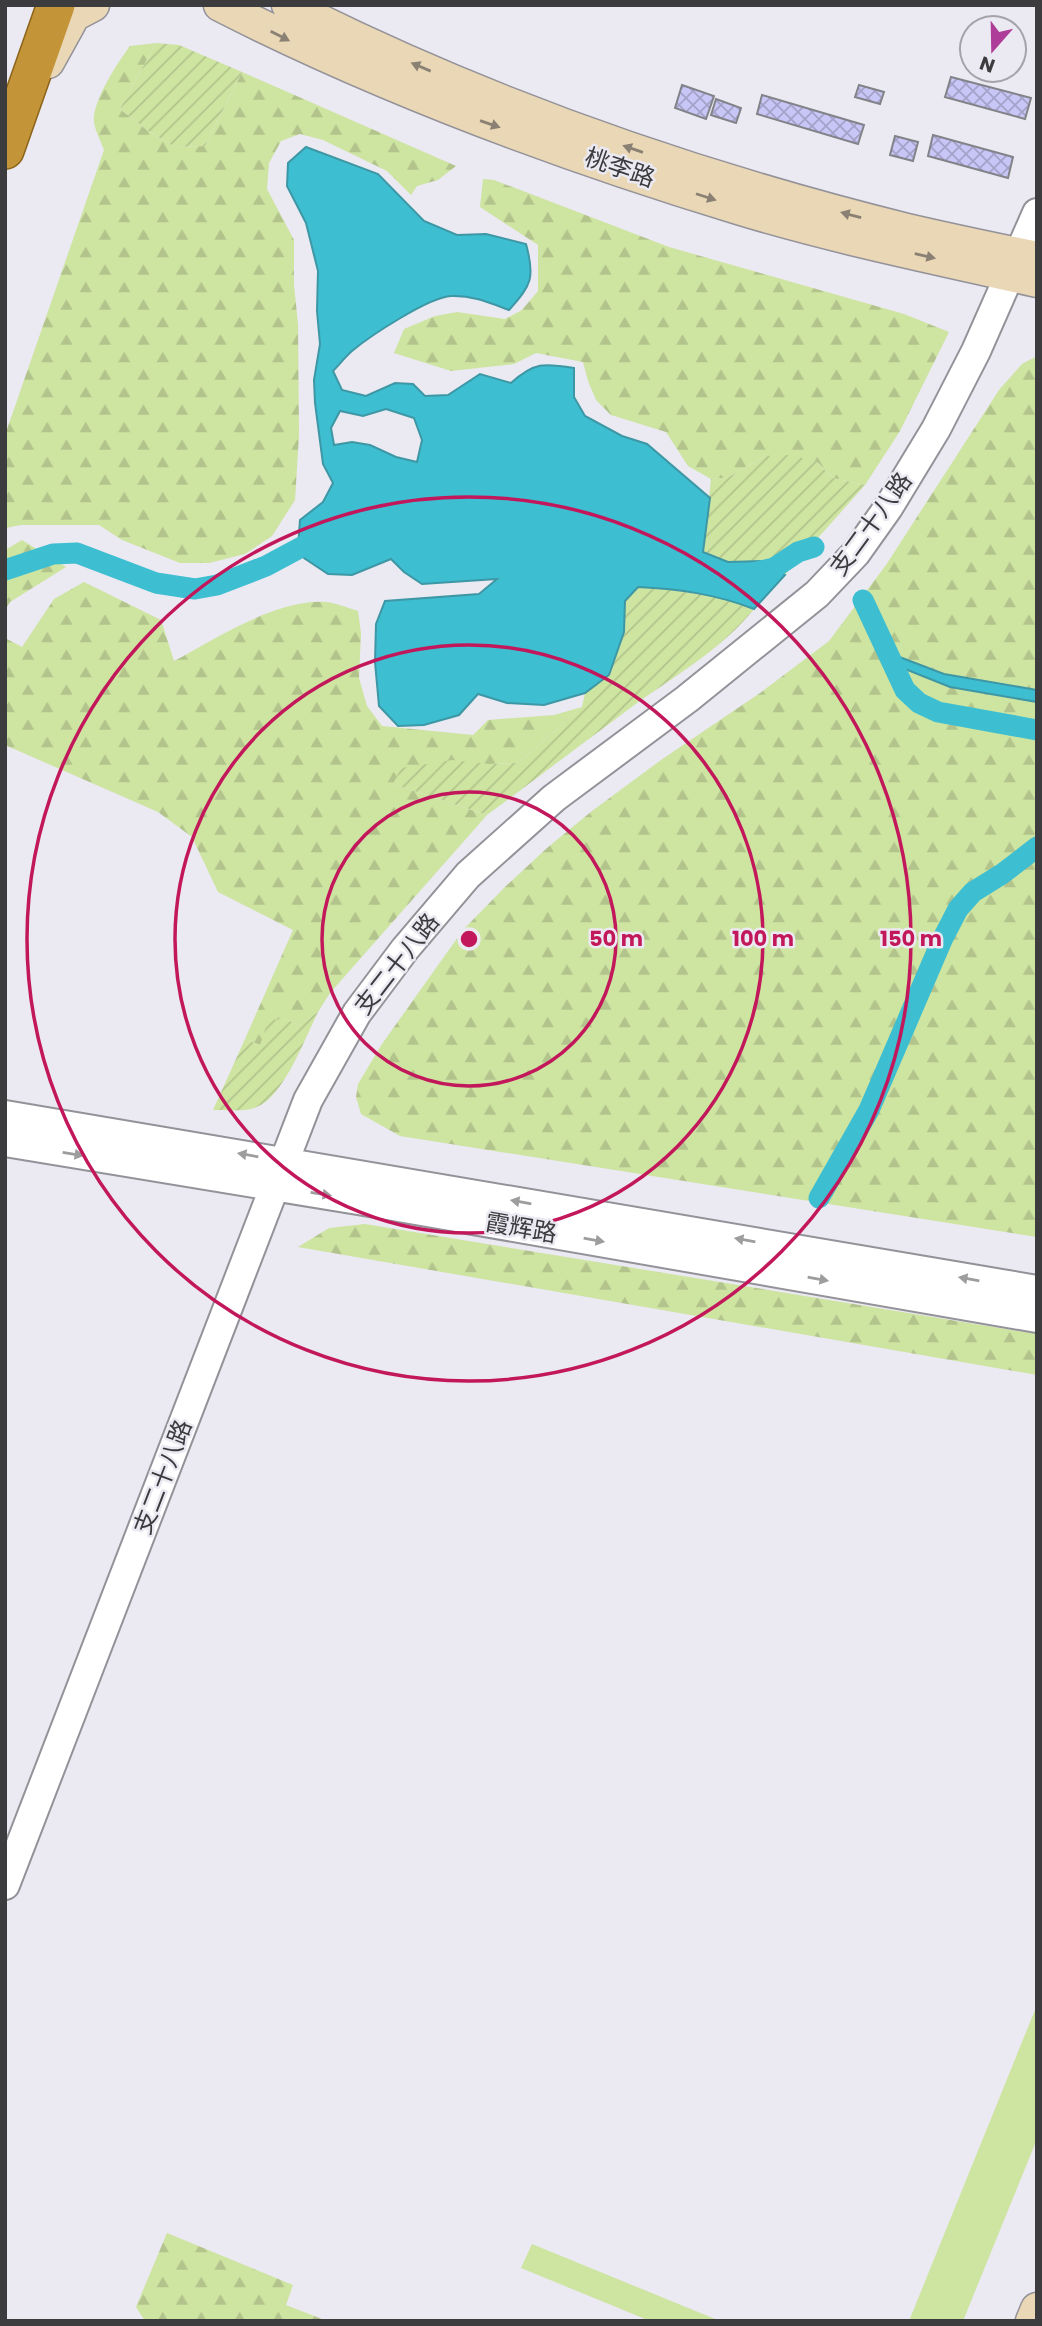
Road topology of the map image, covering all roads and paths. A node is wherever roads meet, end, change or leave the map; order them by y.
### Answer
1 (56, 5) edge
2 (93, 5) edge
3 (220, 5) edge
4 (288, 5) edge
5 (7, 144) edge
6 (1037, 214) edge
7 (1026, 267) edge
8 (5, 1115) edge
9 (5, 1142) edge
10 (279, 1174) junction
11 (1037, 1290) edge
12 (1037, 1318) edge
13 (5, 1885) edge
14 (1037, 2309) edge
15 (1032, 2321) edge

1 - 5 highway
2 - 5 main road
3 -> 7 main road, 桃李路
7 -> 4 main road, 桃李路
6 - 7 street, 支二十八路
7 - 10 street, 支二十八路
10 -> 8 street, 霞辉路
9 -> 10 street, 霞辉路
11 -> 10 street, 霞辉路
10 -> 12 street, 霞辉路
10 - 13 street, 支二十八路
14 - 15 main road

